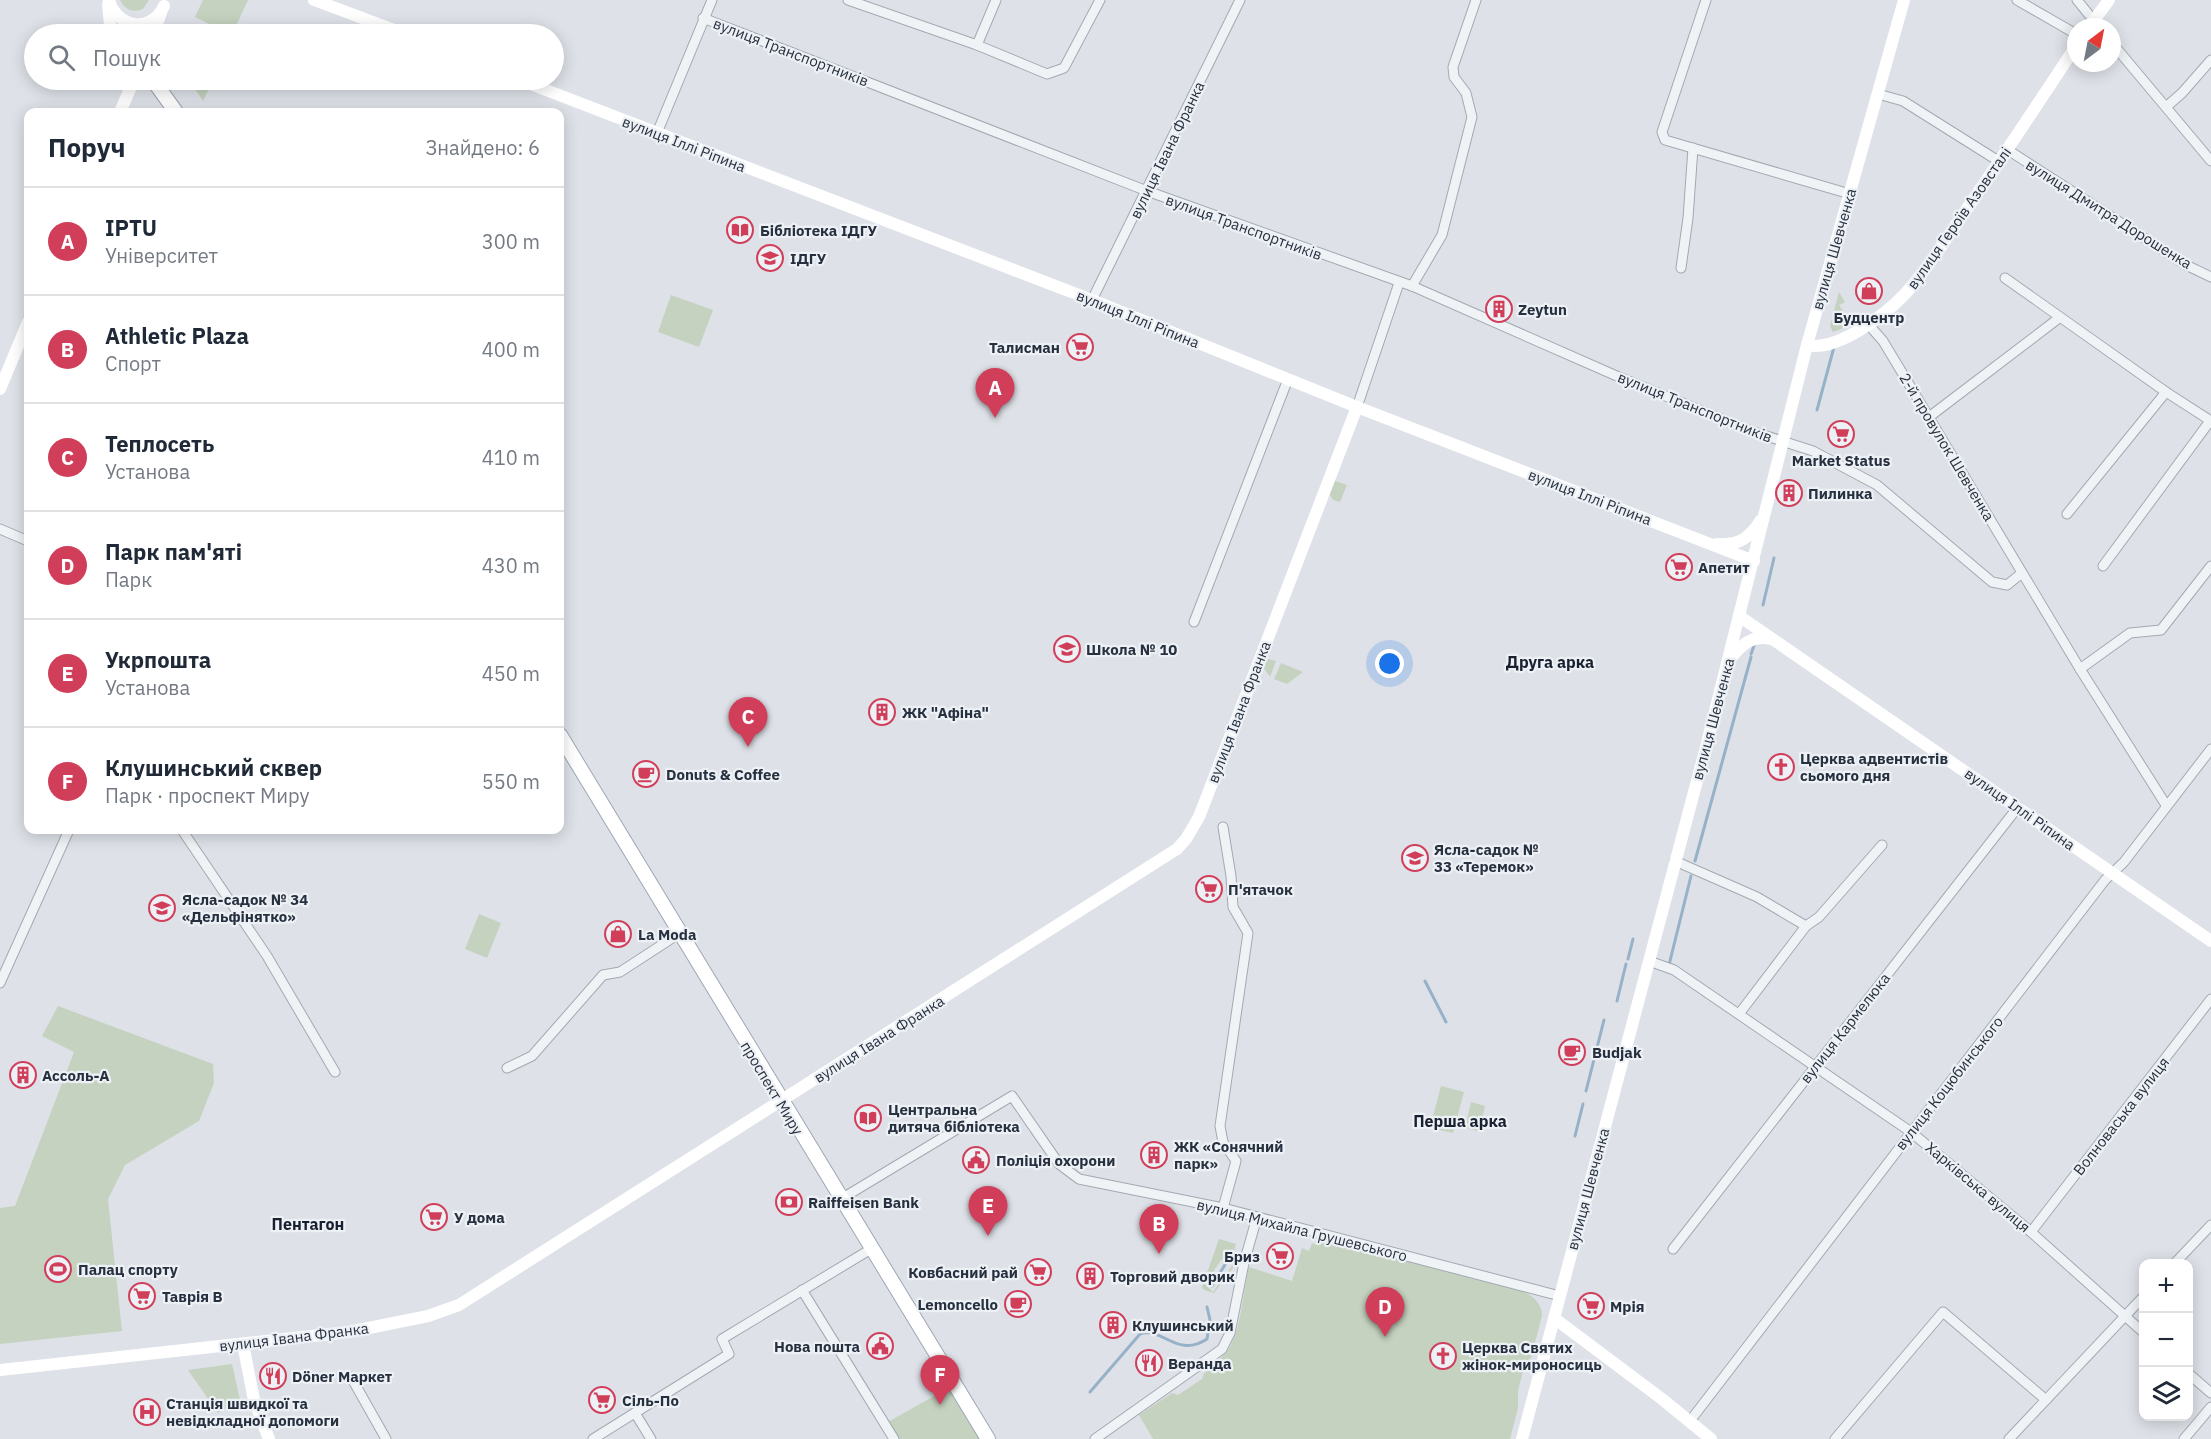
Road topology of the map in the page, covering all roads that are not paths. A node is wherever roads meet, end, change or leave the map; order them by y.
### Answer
1 (109, 0) edge
2 (314, 0) edge
3 (712, 0) edge
4 (848, 0) edge
5 (996, 0) edge
6 (1100, 0) edge
7 (1240, 0) edge
8 (1476, 0) edge
9 (1706, 0) edge
10 (1904, 0) edge
11 (2017, 0) edge
12 (2077, 0) edge
13 (2109, 0) edge
14 (165, 3) edge
15 (703, 18) junction
16 (2089, 18) edge
17 (2098, 18) edge
18 (112, 24) edge
19 (157, 24) edge
20 (378, 24) edge
21 (2067, 29) edge
22 (977, 45) junction
23 (2121, 54) edge
24 (2067, 60) edge
25 (2211, 60) edge
26 (130, 90) edge
27 (160, 90) edge
28 (546, 90) edge
29 (1878, 94) junction
30 (2166, 107) junction
31 (122, 108) edge
32 (173, 108) edge
33 (657, 133) junction
34 (1693, 148) junction
35 (2008, 150) junction
36 (2211, 161) edge
37 (2000, 162) junction
38 (1147, 191) junction
39 (1850, 194) junction
40 (1681, 268) dead end
41 (2209, 272) edge
42 (2005, 278) dead end
43 (1399, 283) junction
44 (1412, 286) junction
45 (1092, 300) junction
46 (2059, 318) junction
47 (1868, 324) junction
48 (24, 332) edge
49 (1807, 345) junction
50 (1288, 379) junction
51 (0, 389) edge
52 (2166, 392) junction
53 (1357, 407) junction
54 (1929, 417) junction
55 (2211, 421) edge
56 (1783, 442) junction
57 (1767, 509) junction
58 (2067, 514) dead end
59 (0, 529) edge
60 (24, 539) edge
61 (1702, 541) junction
62 (1754, 561) junction
63 (2103, 566) dead end
64 (2211, 566) edge
65 (2022, 573) junction
66 (1739, 616) junction
67 (1194, 622) dead end
68 (1781, 644) junction
69 (1726, 667) junction
70 (2080, 669) junction
71 (564, 742) edge
72 (2211, 749) edge
73 (2166, 805) junction
74 (2018, 807) junction
75 (1223, 827) dead end
76 (67, 834) edge
77 (185, 834) edge
78 (1882, 845) dead end
79 (1675, 861) junction
80 (2113, 873) junction
81 (1806, 926) junction
82 (680, 933) junction
83 (2211, 941) edge
84 (1649, 961) junction
85 (0, 983) edge
86 (2211, 999) edge
87 (1739, 1014) junction
88 (1815, 1067) junction
89 (507, 1068) dead end
90 (335, 1072) dead end
91 (780, 1102) junction
92 (1911, 1132) junction
93 (841, 1199) junction
94 (1222, 1208) junction
95 (1257, 1217) junction
96 (2211, 1225) edge
97 (2031, 1232) junction
98 (871, 1249) junction
99 (1673, 1249) dead end
100 (2178, 1259) edge
101 (802, 1290) junction
102 (1560, 1296) junction
103 (2139, 1301) edge
104 (2124, 1316) junction
105 (1554, 1318) junction
106 (2139, 1329) edge
107 (243, 1344) junction
108 (0, 1370) edge
109 (351, 1377) dead end
110 (2193, 1377) edge
111 (2211, 1393) edge
112 (2046, 1400) junction
113 (2211, 1407) edge
114 (635, 1413) junction
115 (1690, 1421) junction
116 (269, 1439) edge
117 (386, 1439) edge
118 (593, 1439) edge
119 (651, 1439) edge
120 (894, 1439) edge
121 (988, 1439) edge
122 (1095, 1439) edge
123 (1522, 1439) edge
124 (1711, 1439) edge
125 (1834, 1439) edge
126 (2009, 1439) edge
127 (2184, 1439) edge

1 - 14 street
1 - 18 street
2 - 20 street
3 - 15 street
4 - 22 street
5 - 22 street
6 - 22 street
7 - 38 street, вулиця Івана Франка
8 - 44 street
9 - 34 street
10 - 29 street, вулиця Шевченка
11 - 21 street
12 - 16 street
13 - 17 street
14 - 19 street
15 - 33 street
15 - 38 street, вулиця Транспортників
23 - 30 street
24 - 35 street, вулиця Героїв Азовсталі
25 - 30 street
26 - 31 street
27 - 32 main road
28 - 33 street, вулиця Іллі Ріпина
29 - 37 street
29 - 39 street, вулиця Шевченка
30 - 36 street
33 - 45 street, вулиця Іллі Ріпина
34 - 39 street
34 - 40 street
35 - 37 street, вулиця Героїв Азовсталі
35 - 41 street, вулиця Дмитра Дорошенка
37 - 47 street, вулиця Героїв Азовсталі
38 - 43 street, вулиця Транспортників
38 - 45 street, вулиця Івана Франка
39 - 49 street, вулиця Шевченка
42 - 46 street
43 - 44 street, вулиця Транспортників
43 - 53 street, вулиця Івана Франка
44 - 56 street, вулиця Транспортників
45 - 50 street, вулиця Іллі Ріпина
46 - 52 street
46 - 54 street
47 - 49 street, вулиця Героїв Азовсталі
47 - 54 street, 2-й провулок Шевченка
48 - 51 street
49 - 56 street, вулиця Шевченка
50 - 53 street, вулиця Іллі Ріпина
50 - 67 street
52 - 55 street
52 - 58 street
53 - 61 street, вулиця Іллі Ріпина
53 - 91 street, вулиця Івана Франка
54 - 65 street, 2-й провулок Шевченка
55 - 63 street
56 - 57 street, вулиця Шевченка
56 - 65 street
57 - 61 street
57 - 62 street, вулиця Шевченка
59 - 60 street
61 - 62 street, вулиця Іллі Ріпина
62 - 66 street, вулиця Шевченка
64 - 70 street
65 - 70 street, 2-й провулок Шевченка
66 - 68 street, вулиця Іллі Ріпина
66 - 69 street, вулиця Шевченка
68 - 69 street
68 - 74 street, вулиця Іллі Ріпина
69 - 79 street, вулиця Шевченка
70 - 73 street, 2-й провулок Шевченка
71 - 82 main road, проспект Миру
72 - 73 street, вулиця Коцюбинського
73 - 80 street, вулиця Коцюбинського
74 - 80 street, вулиця Іллі Ріпина
74 - 88 street, вулиця Кармелюка
75 - 94 street
76 - 85 street
77 - 90 street
78 - 81 street
79 - 81 street
79 - 84 street, вулиця Шевченка
80 - 83 street, вулиця Іллі Ріпина
80 - 92 street, вулиця Коцюбинського
81 - 87 street
82 - 89 street
82 - 91 main road, проспект Миру
84 - 87 street, Харківська вулиця
84 - 102 street, вулиця Шевченка
86 - 97 street, Волноваська вулиця
87 - 88 street, Харківська вулиця
88 - 92 street, Харківська вулиця
88 - 99 street, вулиця Кармелюка
91 - 93 main road, проспект Миру
91 - 107 street, вулиця Івана Франка
92 - 97 street, Харківська вулиця
92 - 115 street, вулиця Коцюбинського
93 - 94 street, вулиця Михайла Грушевського
93 - 98 main road, проспект Миру
94 - 95 street, вулиця Михайла Грушевського
95 - 102 street, вулиця Михайла Грушевського
95 - 122 street
96 - 100 street
97 - 104 street, Харківська вулиця
98 - 101 street
98 - 121 main road, проспект Миру
101 - 114 street
101 - 120 street
102 - 105 street, вулиця Шевченка
103 - 104 street
104 - 106 street, Харківська вулиця
104 - 112 street
105 - 115 street
105 - 123 street, вулиця Шевченка
107 - 108 street, вулиця Івана Франка
107 - 116 street
109 - 117 street
110 - 111 street
112 - 125 street
112 - 126 street
113 - 127 street
114 - 118 street
114 - 119 street
115 - 124 street

